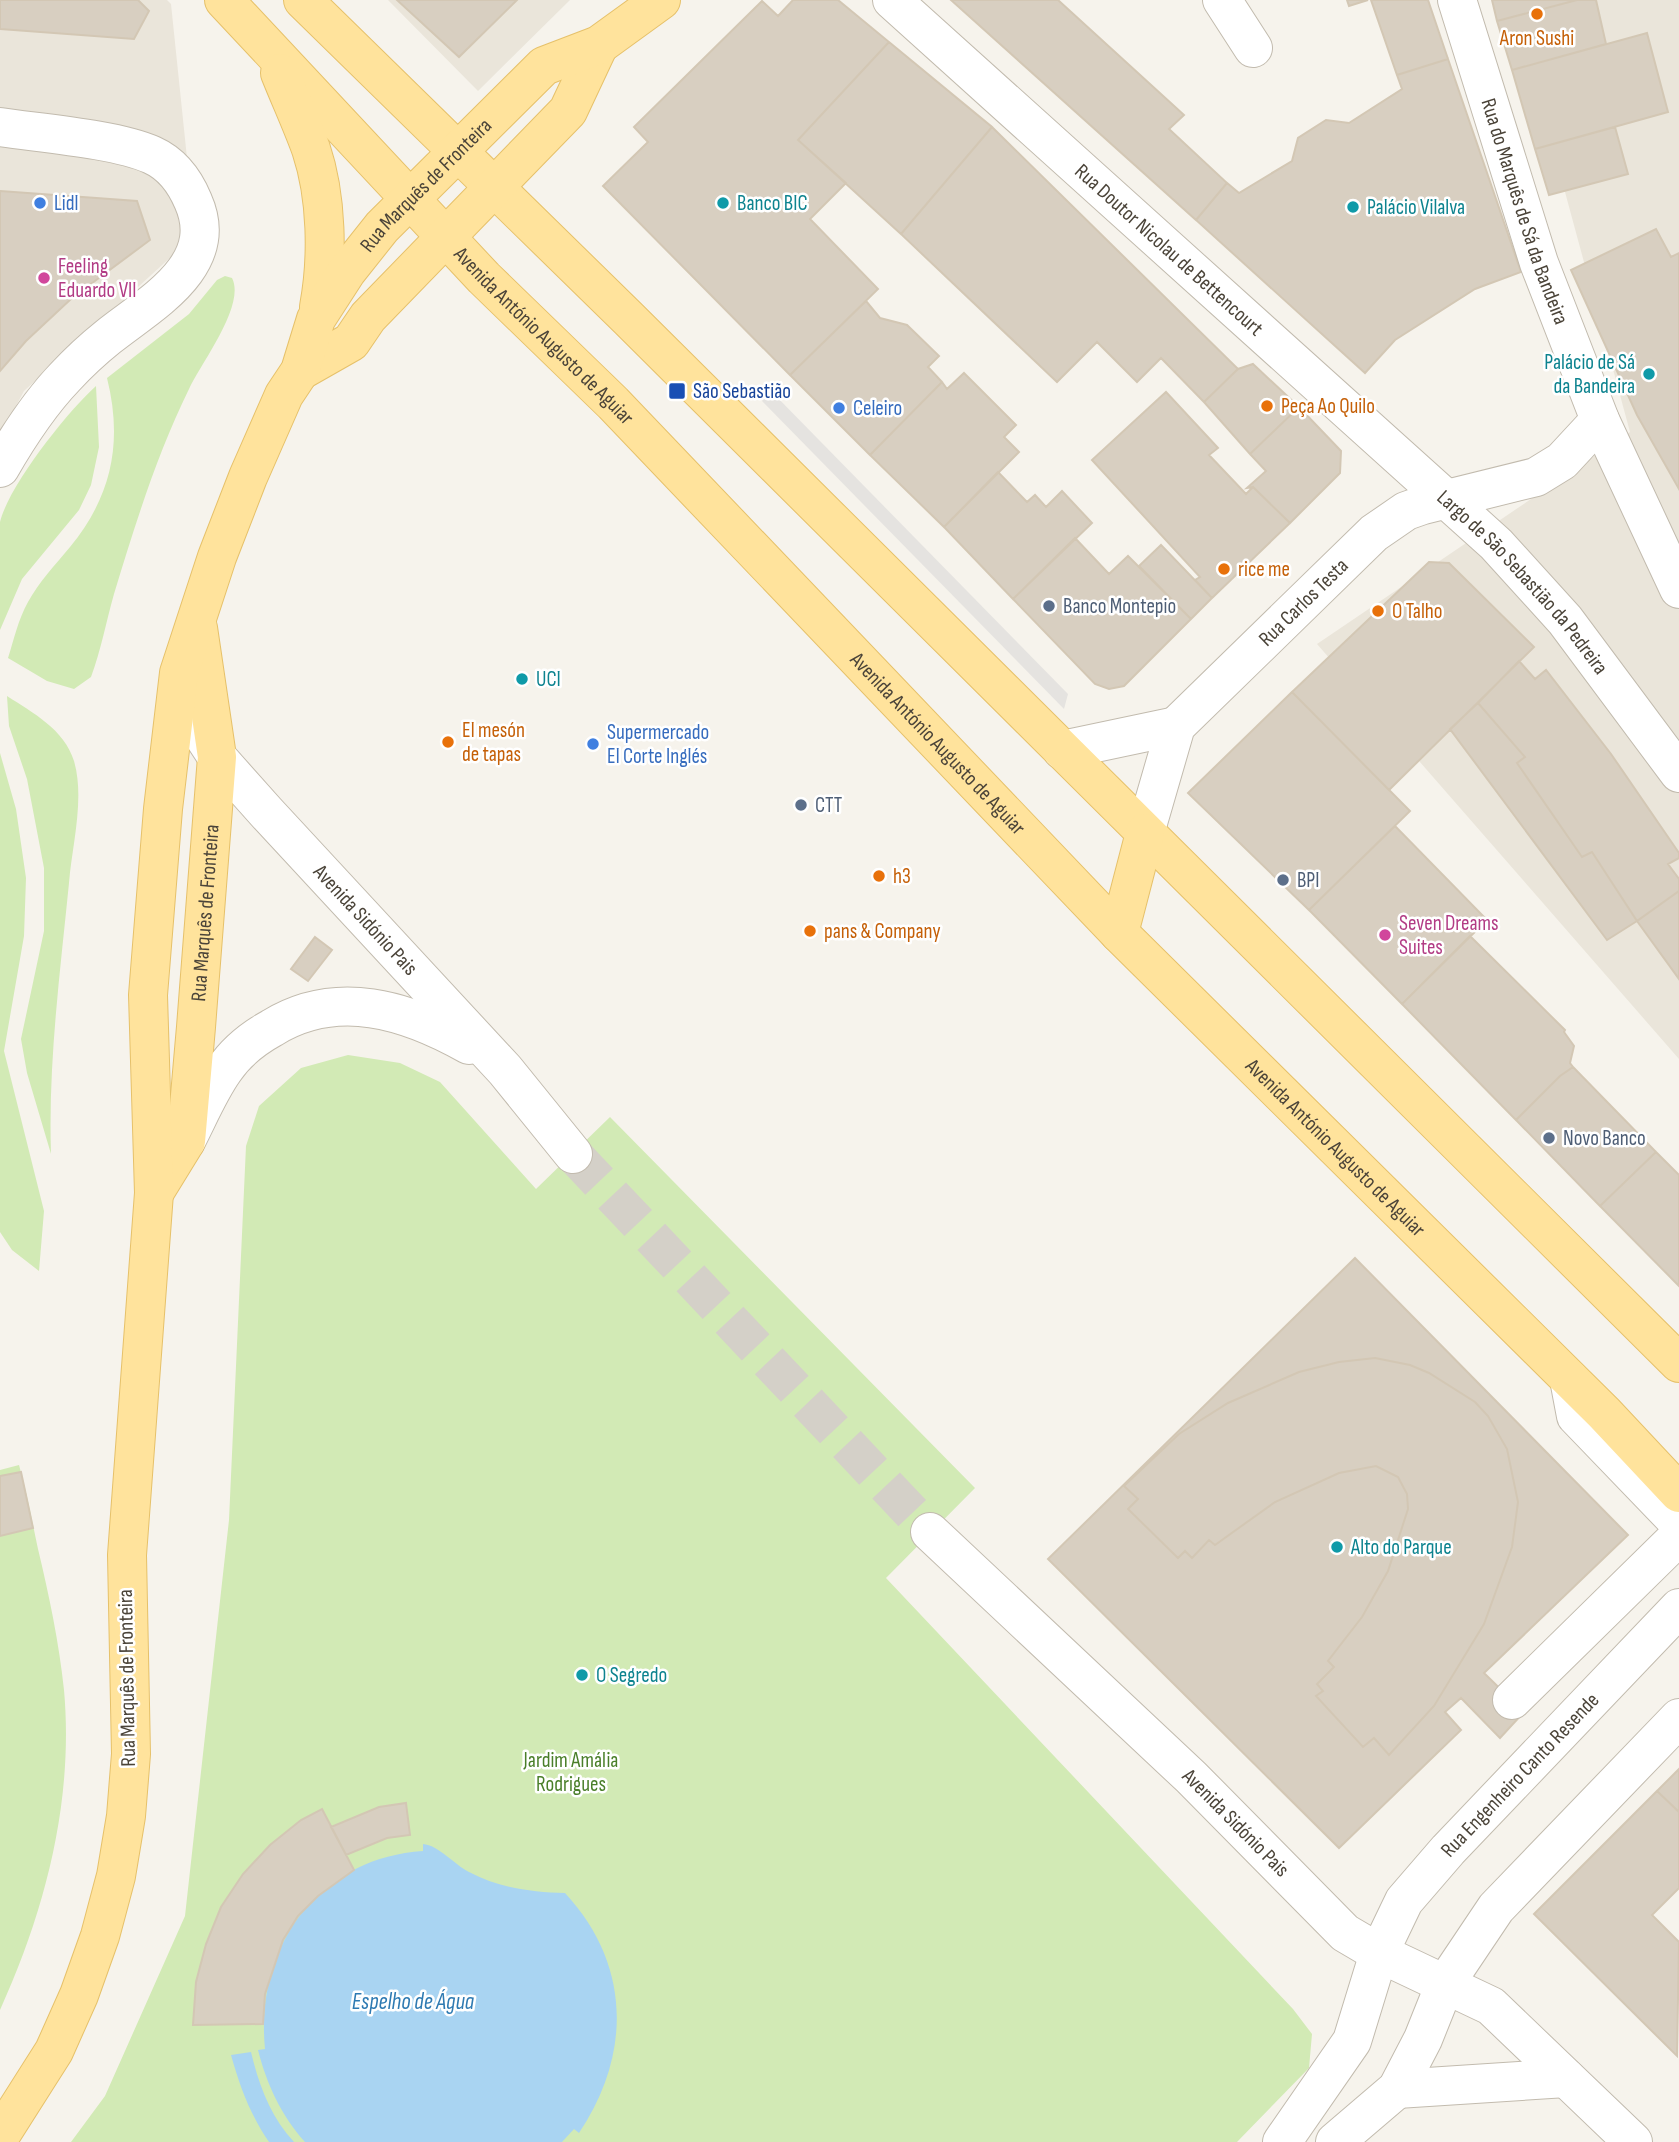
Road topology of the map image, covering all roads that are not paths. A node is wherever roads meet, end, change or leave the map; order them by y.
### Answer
1 (224, 0) edge
2 (303, 0) edge
3 (661, 0) edge
4 (892, 0) edge
5 (1222, 0) edge
6 (1457, 0) edge
7 (599, 45) junction
8 (1253, 48) dead end
9 (273, 56) junction
10 (0, 127) edge
11 (458, 152) junction
12 (494, 187) junction
13 (411, 199) junction
14 (446, 237) junction
15 (316, 319) junction
16 (300, 370) junction
17 (1600, 420) junction
18 (0, 468) edge
19 (1445, 498) junction
20 (1679, 589) edge
21 (197, 622) junction
22 (179, 673) junction
23 (1176, 726) junction
24 (1062, 750) junction
25 (217, 757) junction
26 (1676, 760) edge
27 (1145, 833) junction
28 (1119, 933) junction
29 (505, 1070) junction
30 (186, 1141) junction
31 (573, 1154) tunnel mouth
32 (154, 1194) junction
33 (1679, 1363) edge
34 (1569, 1379) junction
35 (1672, 1485) edge
36 (1679, 1523) edge
37 (930, 1532) tunnel mouth
38 (1679, 1536) edge
39 (1679, 1608) edge
40 (1512, 1700) dead end
41 (1679, 1718) edge
42 (1379, 1953) junction
43 (1445, 1984) junction
44 (1566, 2078) junction
45 (1397, 2089) junction
46 (0, 2136) edge
47 (1282, 2142) edge
48 (1335, 2142) edge
49 (1633, 2142) edge

1 - 9 main road, Avenida António Augusto de Aguiar
2 - 11 main road
3 - 7 main road, Rua Marquês de Fronteira
4 - 19 street, Rua Doutor Nicolau de Bettencourt
5 - 8 street
6 - 17 street, Rua do Marquês de Sá da Bandeira
7 - 11 main road, Rua Marquês de Fronteira
7 - 12 main road, Rua Marquês de Fronteira
9 - 13 main road, Avenida António Augusto de Aguiar
9 - 15 main road
10 - 18 street
11 - 12 main road
11 - 13 main road, Rua Marquês de Fronteira
12 - 14 main road, Rua Marquês de Fronteira
12 - 24 main road
13 - 14 main road, Avenida António Augusto de Aguiar
13 - 15 main road, Rua Marquês de Fronteira
14 - 16 main road, Rua Marquês de Fronteira
14 - 28 main road, Avenida António Augusto de Aguiar
15 - 16 main road, Rua Marquês de Fronteira
16 - 21 main road, Rua Marquês de Fronteira
17 - 19 street, Largo de São Sebastião da Pedreira
17 - 20 street
19 - 23 street, Rua Carlos Testa
19 - 26 street, Largo de São Sebastião da Pedreira
21 - 22 main road, Rua Marquês de Fronteira
21 - 25 main road, Rua Marquês de Fronteira
22 - 25 street, Avenida Sidónio Pais
22 - 32 main road, Rua Marquês de Fronteira
23 - 24 street
23 - 27 street, Rua Carlos Testa
24 - 27 main road
25 - 29 street, Avenida Sidónio Pais
25 - 30 main road, Rua Marquês de Fronteira
27 - 28 main road
27 - 33 main road
28 - 34 main road, Avenida António Augusto de Aguiar
29 - 30 street
29 - 31 street, Avenida Sidónio Pais
30 - 32 main road, Rua Marquês de Fronteira
32 - 46 main road, Rua Marquês de Fronteira
34 - 35 main road, Avenida António Augusto de Aguiar
34 - 36 street
37 - 42 street, Avenida Sidónio Pais
38 - 40 street
39 - 42 street, Rua Engenheiro Canto Resende
41 - 43 street
42 - 43 street, Avenida Sidónio Pais
42 - 47 street, Rua Engenheiro Canto Resende
43 - 44 street, Avenida Sidónio Pais
43 - 45 street
44 - 45 street
44 - 49 street, Avenida Sidónio Pais
45 - 48 street

